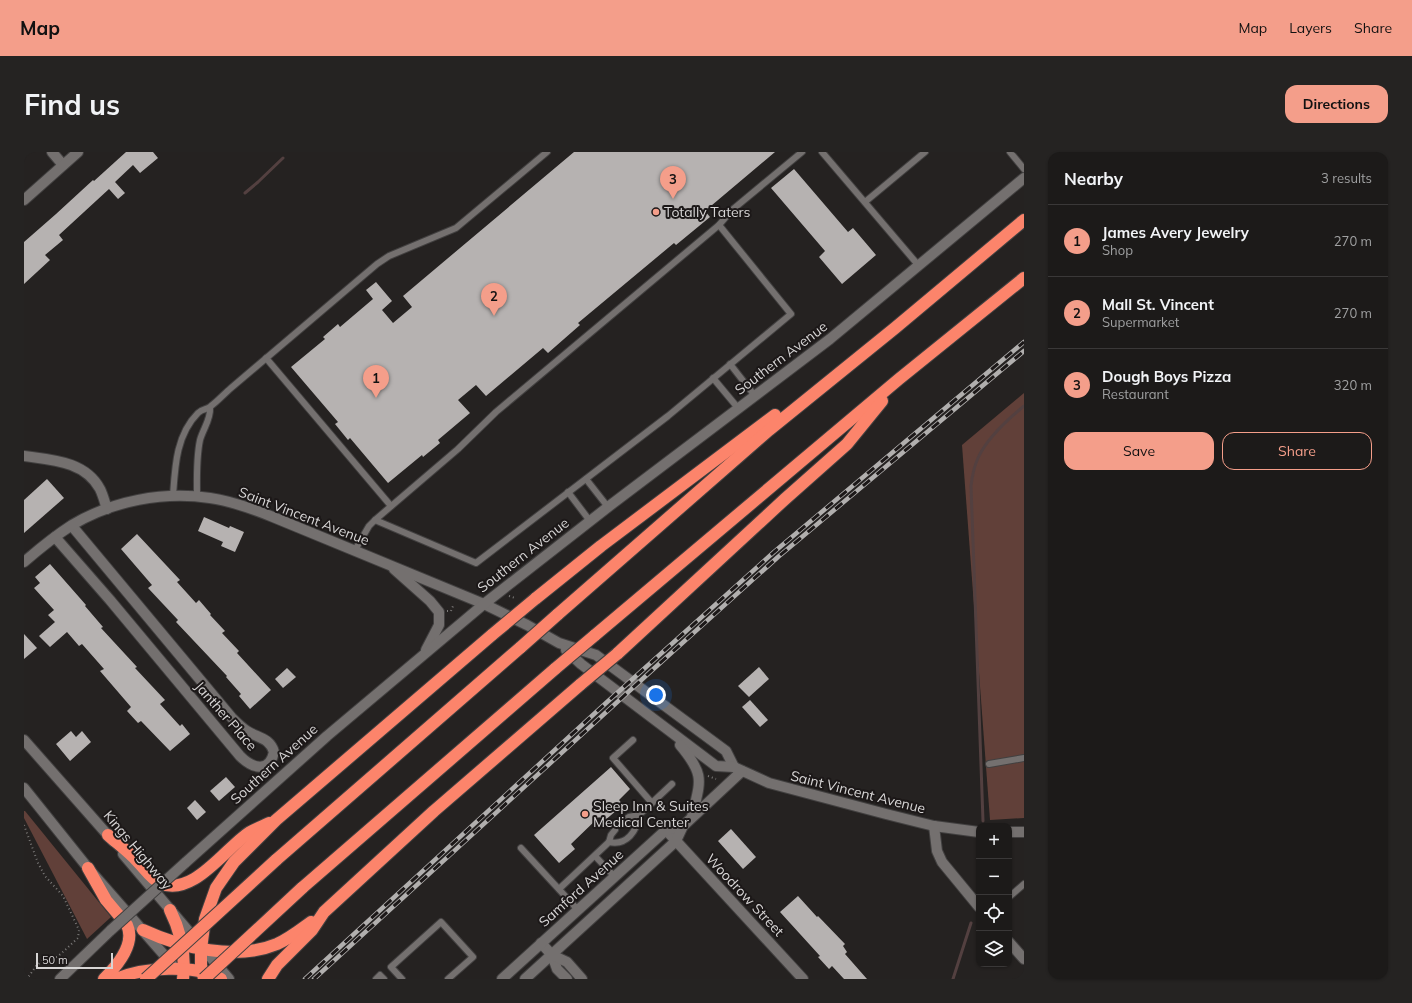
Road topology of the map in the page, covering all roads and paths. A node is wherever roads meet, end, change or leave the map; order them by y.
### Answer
1 (52, 152) edge
2 (78, 152) edge
3 (547, 152) edge
4 (802, 152) edge
5 (822, 152) edge
6 (925, 152) edge
7 (1010, 152) edge
8 (64, 165) junction
9 (1024, 169) edge
10 (1024, 178) edge
11 (24, 200) edge
12 (865, 202) junction
13 (1024, 220) edge
14 (719, 225) junction
15 (919, 266) junction
16 (1024, 278) edge
17 (896, 328) junction
18 (266, 358) junction
19 (730, 364) junction
20 (713, 378) junction
21 (899, 380) junction
22 (755, 396) junction
23 (210, 408) junction
24 (738, 408) junction
25 (24, 456) edge
26 (586, 479) junction
27 (568, 492) junction
28 (173, 496) junction
29 (197, 497) junction
30 (391, 506) junction
31 (608, 507) junction
32 (107, 509) junction
33 (375, 520) junction
34 (590, 521) junction
35 (72, 526) junction
36 (55, 537) junction
37 (355, 550) junction
38 (24, 562) edge
39 (386, 563) junction
40 (510, 598) dead end
41 (515, 598) dead end
42 (484, 604) junction
43 (451, 611) dead end
44 (456, 614) dead end
45 (559, 643) junction
46 (424, 655) junction
47 (669, 731) junction
48 (24, 740) edge
49 (632, 740) dead end
50 (1024, 758) edge
51 (989, 764) dead end
52 (738, 769) junction
53 (705, 775) dead end
54 (716, 779) dead end
55 (672, 784) dead end
56 (24, 788) edge
57 (652, 803) junction
58 (639, 815) junction
59 (692, 817) junction
60 (276, 820) junction
61 (625, 820) dead end
62 (24, 825) edge
63 (683, 826) junction
64 (934, 826) junction
65 (615, 830) dead end
66 (666, 830) junction
67 (25, 831) edge
68 (976, 832) edge
69 (1012, 832) edge
70 (1024, 832) edge
71 (108, 835) junction
72 (676, 841) junction
73 (609, 842) junction
74 (521, 848) dead end
75 (595, 856) junction
76 (88, 868) junction
77 (614, 876) junction
78 (1024, 884) edge
79 (559, 889) junction
80 (1011, 895) edge
81 (976, 903) edge
82 (170, 910) junction
83 (578, 910) junction
84 (324, 912) junction
85 (589, 920) junction
86 (143, 930) junction
87 (541, 943) junction
88 (182, 945) junction
89 (1012, 945) edge
90 (202, 948) junction
91 (552, 955) junction
92 (1024, 959) edge
93 (183, 975) edge
94 (203, 977) edge
95 (27, 979) edge
96 (60, 979) edge
97 (104, 979) edge
98 (116, 979) edge
99 (146, 979) edge
100 (221, 979) edge
101 (229, 979) edge
102 (268, 979) edge
103 (376, 979) edge
104 (384, 979) edge
105 (402, 979) edge
106 (448, 979) edge
107 (502, 979) edge
108 (525, 979) edge
109 (567, 979) edge
110 (582, 979) edge
111 (803, 979) edge

1 - 8 street
2 - 8 street
3 - 18 lane
4 - 14 lane
5 - 12 lane
6 - 12 lane
7 - 9 lane
8 - 11 street
10 - 15 street, Southern Avenue
12 - 15 lane
13 - 17 highway
14 - 19 lane
14 - 30 lane
15 - 22 street, Southern Avenue
16 - 21 highway
17 - 60 highway, bridge
17 - 99 highway, bridge
18 - 23 lane
18 - 30 lane
19 - 20 lane
19 - 22 lane
20 - 24 lane
20 - 26 lane
21 - 84 highway, bridge
21 - 94 highway, bridge
22 - 24 street, Southern Avenue
23 - 28 lane
23 - 29 lane
24 - 31 street, Southern Avenue
25 - 32 street
26 - 27 lane
26 - 31 lane
27 - 33 lane
27 - 34 lane
28 - 29 street, Saint Vincent Avenue
28 - 32 street, Saint Vincent Avenue
29 - 37 street, Saint Vincent Avenue
30 - 33 lane
31 - 34 street, Southern Avenue
32 - 35 street, Saint Vincent Avenue
33 - 37 lane
34 - 42 street, Southern Avenue
35 - 36 street, Saint Vincent Avenue
35 - 36 street, Janther Place
36 - 38 street, Saint Vincent Avenue
37 - 39 street, Saint Vincent Avenue
39 - 42 street, Saint Vincent Avenue
39 - 46 street
40 - 41 path
42 - 45 street, Saint Vincent Avenue
42 - 46 street, Southern Avenue
43 - 44 path
45 - 47 street, Saint Vincent Avenue
45 - 52 street, Saint Vincent Avenue
46 - 96 street, Southern Avenue, bridge
47 - 52 street, Saint Vincent Avenue
47 - 59 street
48 - 71 street, Kings Highway
49 - 57 lane
50 - 51 lane
52 - 59 street, Samford Avenue
52 - 64 street, Saint Vincent Avenue
53 - 54 path
55 - 57 lane
56 - 76 street
57 - 58 lane
58 - 61 lane
58 - 73 lane
59 - 63 street, Samford Avenue
60 - 71 highway
60 - 90 highway
62 - 67 path
63 - 66 street, Samford Avenue
63 - 72 street, Samford Avenue
64 - 68 street, Saint Vincent Avenue
64 - 81 street
65 - 73 lane
66 - 72 street, Woodrow Street
66 - 77 street, Samford Avenue
67 - 95 path
69 - 70 street
71 - 82 street, Kings Highway
72 - 85 street, Samford Avenue
72 - 111 street, Woodrow Street
73 - 75 lane
74 - 79 lane
75 - 77 lane
75 - 79 lane
76 - 86 street
76 - 97 highway
77 - 83 street, Samford Avenue
78 - 80 lane
79 - 83 lane
82 - 88 highway
82 - 90 street, Kings Highway
83 - 85 street
83 - 87 street, Samford Avenue
84 - 90 highway
84 - 102 highway
85 - 91 street, Samford Avenue
86 - 88 highway
86 - 93 street
87 - 91 street
87 - 107 street, Samford Avenue
88 - 90 highway
88 - 93 highway
89 - 92 street
90 - 94 highway
90 - 101 street, Kings Highway
91 - 108 street, Samford Avenue
91 - 109 street
91 - 110 street
93 - 94 highway
93 - 98 highway
94 - 100 highway
103 - 104 lane
105 - 106 lane

